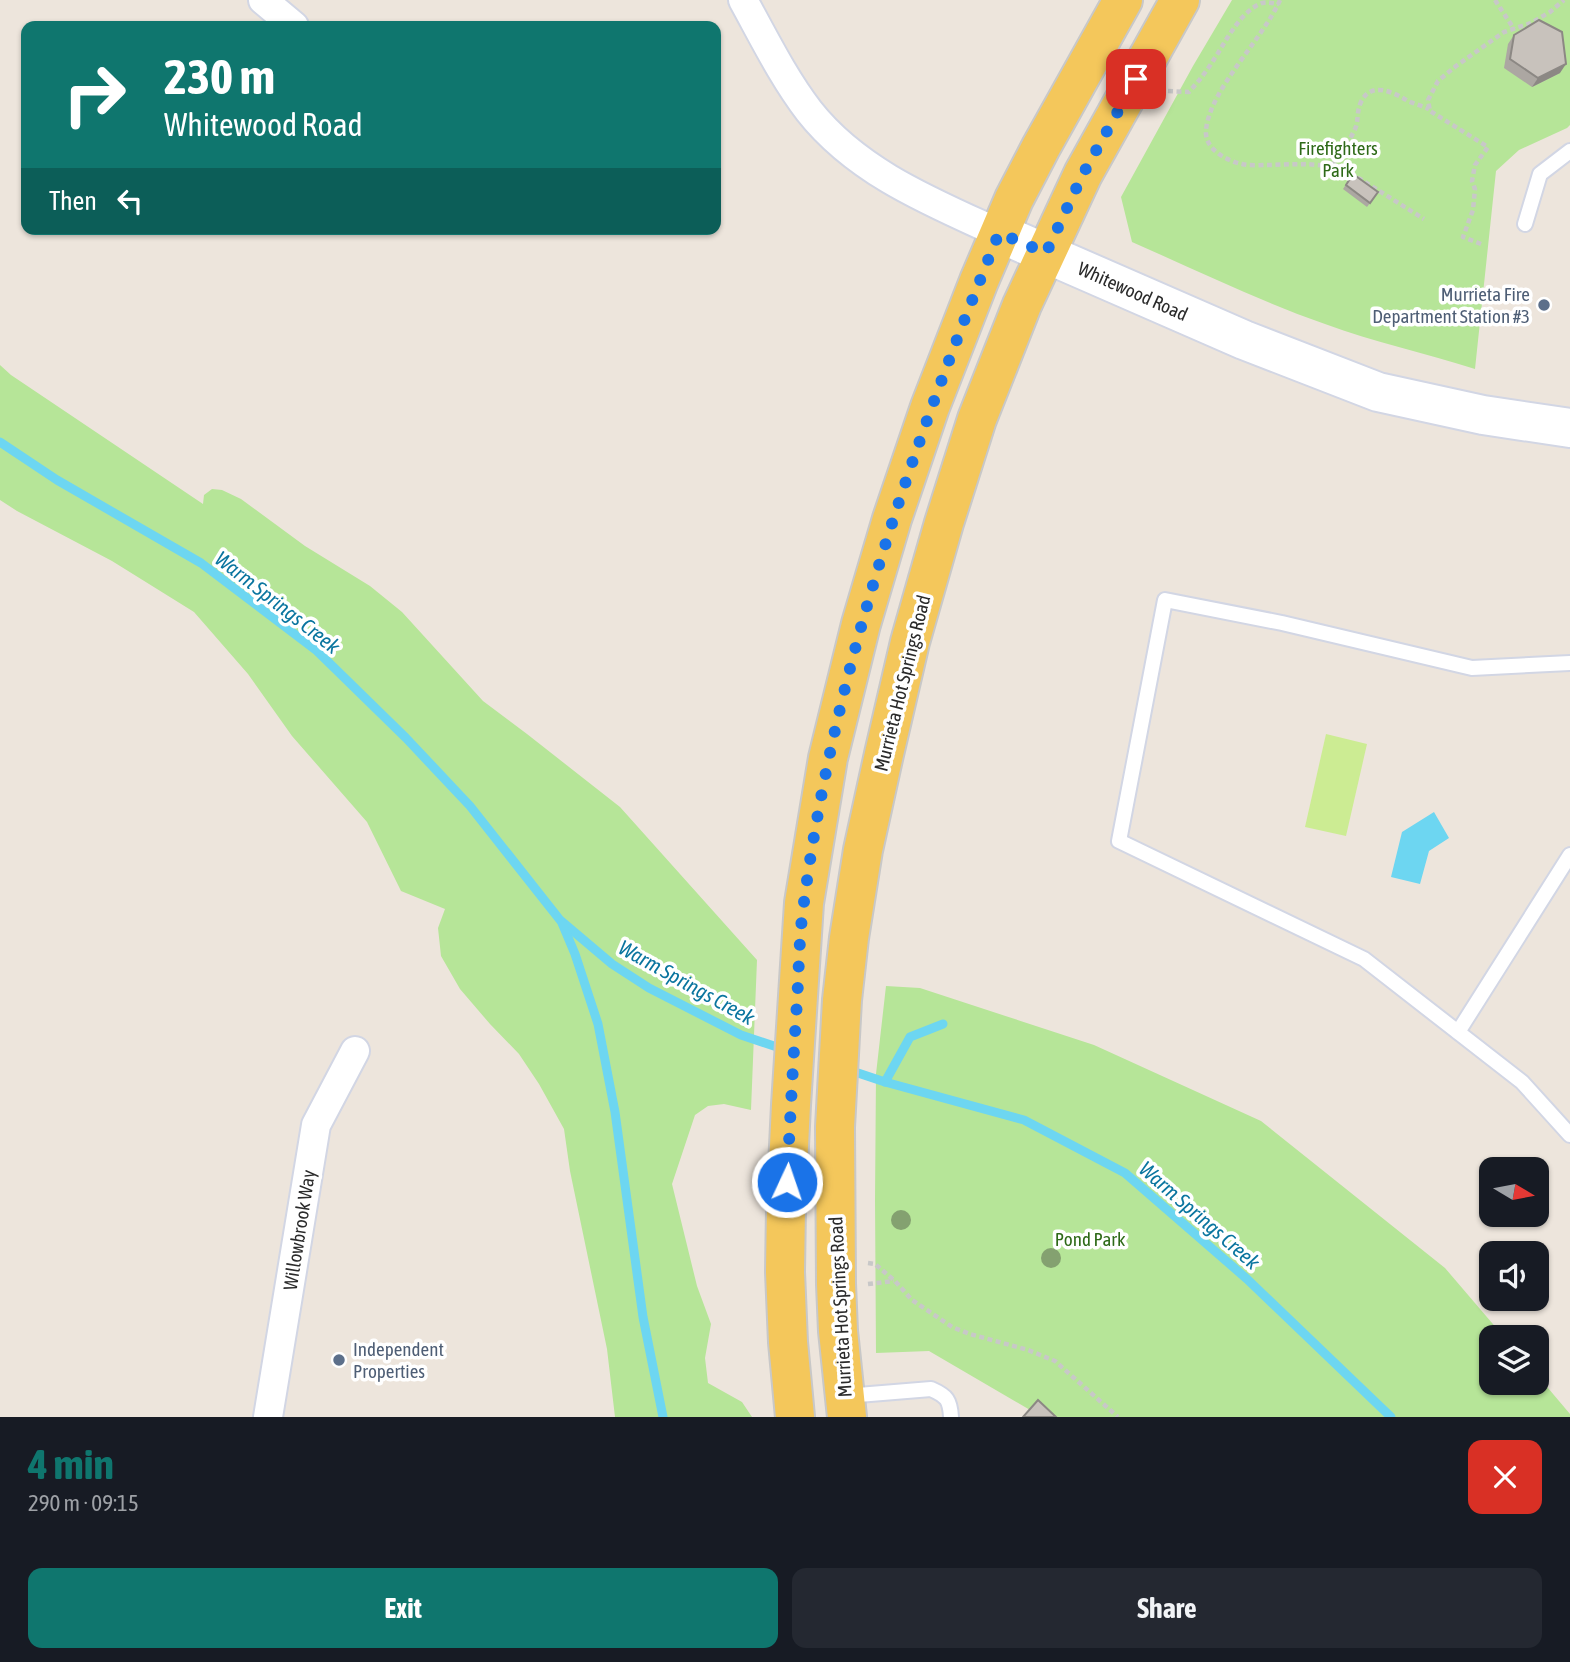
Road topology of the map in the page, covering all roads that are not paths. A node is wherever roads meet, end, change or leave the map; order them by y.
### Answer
1 (263, 0) edge
2 (743, 0) edge
3 (1123, 0) edge
4 (1180, 0) edge
5 (288, 21) edge
6 (1570, 151) edge
7 (1525, 224) dead end
8 (999, 233) junction
9 (1046, 253) junction
10 (1570, 428) edge
11 (1570, 663) edge
12 (1570, 855) edge
13 (1458, 1032) junction
14 (355, 1051) dead end
15 (1570, 1135) edge
16 (273, 1382) junction
17 (846, 1407) edge
18 (268, 1417) edge
19 (284, 1417) edge
20 (795, 1417) edge
21 (951, 1417) edge

1 - 5 street
2 - 8 street, Whitewood Road
3 - 8 main road
4 - 9 main road, Murrieta Hot Springs Road
6 - 7 lane
8 - 9 main road, Whitewood Road
8 - 20 main road
9 - 10 main road, Whitewood Road
9 - 17 main road, Murrieta Hot Springs Road
11 - 13 lane
12 - 13 lane
13 - 15 lane
14 - 16 street, Willowbrook Way
16 - 18 street, Willowbrook Way
16 - 19 street
17 - 21 lane

